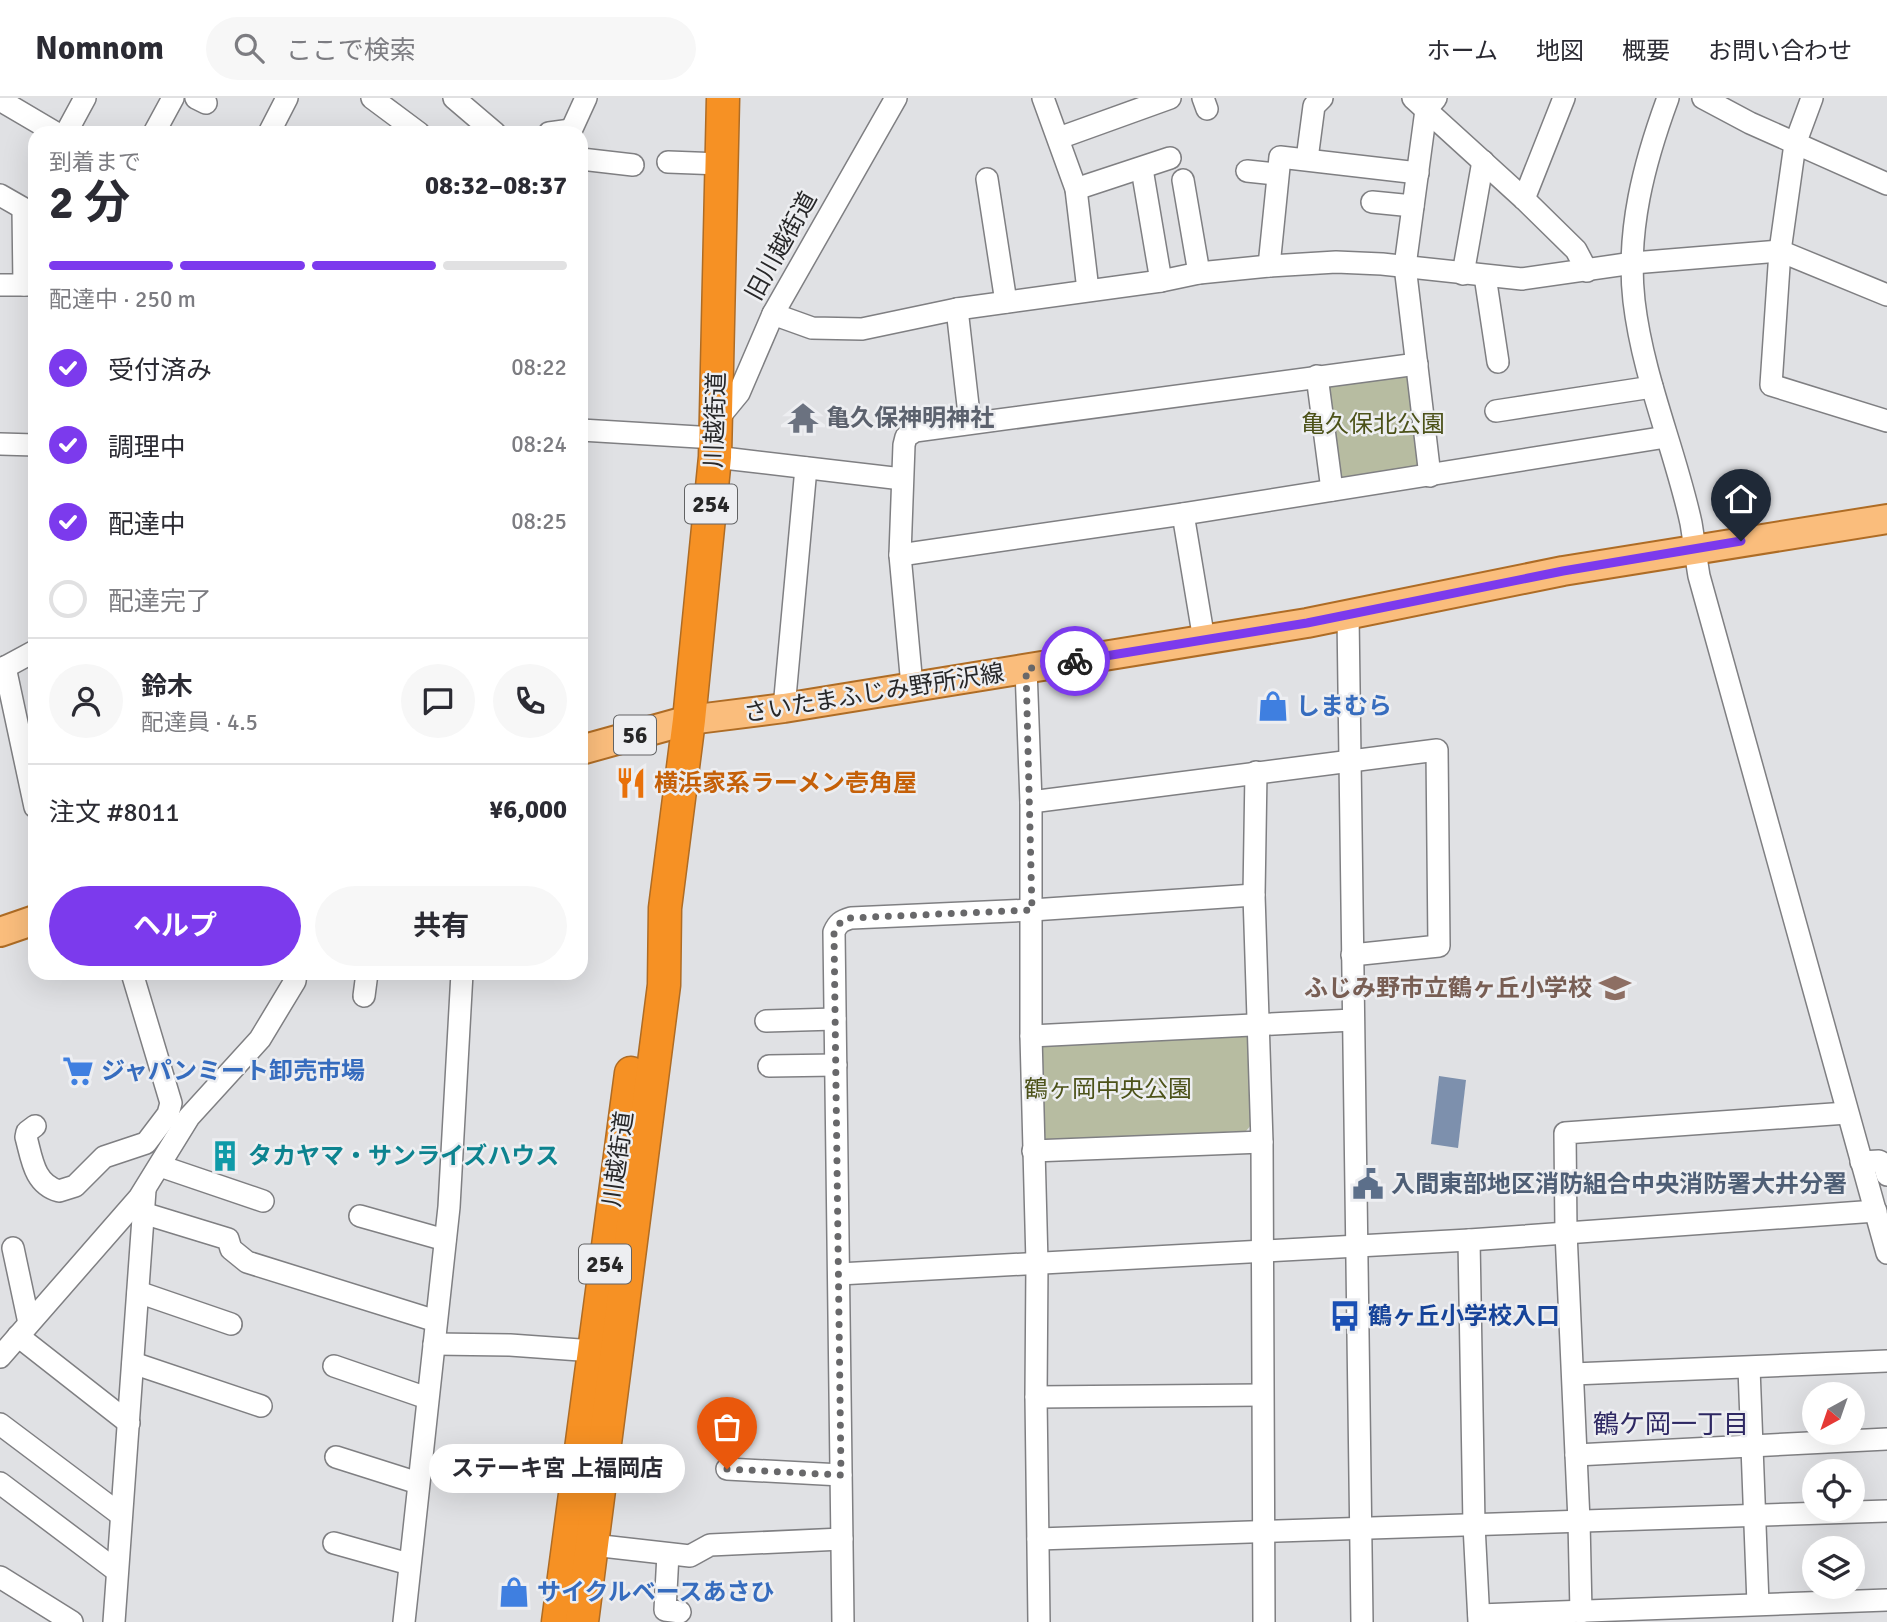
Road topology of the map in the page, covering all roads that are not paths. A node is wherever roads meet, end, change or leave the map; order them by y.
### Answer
1 (85, 98) edge
2 (173, 98) edge
3 (287, 98) edge
4 (372, 98) edge
5 (454, 98) edge
6 (586, 98) edge
7 (723, 98) edge
8 (896, 98) edge
9 (1043, 98) edge
10 (1170, 98) edge
11 (1322, 98) edge
12 (1564, 98) edge
13 (1668, 98) edge
14 (1703, 98) edge
15 (1812, 98) edge
16 (0, 99) edge
17 (1425, 102) edge
18 (1148, 109) edge
19 (44, 126) edge
20 (70, 126) edge
21 (158, 126) edge
22 (273, 126) edge
23 (409, 126) edge
24 (487, 126) edge
25 (572, 126) edge
26 (1059, 138) junction
27 (1795, 144) junction
28 (1170, 158) dead end
29 (1307, 159) junction
30 (588, 160) edge
31 (1483, 161) junction
32 (668, 162) dead end
33 (721, 164) junction
34 (633, 165) dead end
35 (1142, 169) junction
36 (1247, 171) dead end
37 (1418, 173) junction
38 (1276, 174) junction
39 (987, 179) dead end
40 (1184, 180) dead end
41 (1887, 184) edge
42 (1076, 189) junction
43 (0, 195) edge
44 (1524, 199) junction
45 (1371, 202) dead end
46 (1413, 206) junction
47 (28, 211) edge
48 (1780, 251) junction
49 (1633, 263) junction
50 (1269, 266) junction
51 (1405, 266) junction
52 (1587, 271) junction
53 (1199, 273) junction
54 (1463, 274) junction
55 (1485, 276) junction
56 (1161, 281) junction
57 (0, 285) edge
58 (28, 285) edge
59 (1088, 290) junction
60 (1887, 295) edge
61 (1006, 302) junction
62 (957, 309) junction
63 (773, 314) junction
64 (1498, 362) dead end
65 (1416, 364) junction
66 (1317, 376) junction
67 (1652, 387) junction
68 (1496, 411) dead end
69 (1887, 421) edge
70 (970, 423) junction
71 (588, 430) edge
72 (1666, 437) junction
73 (716, 439) junction
74 (0, 444) edge
75 (28, 445) edge
76 (806, 468) junction
77 (1430, 476) junction
78 (902, 479) junction
79 (1332, 490) junction
80 (1183, 514) junction
81 (1887, 519) edge
82 (1694, 548) junction
83 (900, 555) junction
84 (1348, 615) junction
85 (1204, 640) junction
86 (28, 655) edge
87 (3, 669) edge
88 (1026, 669) junction
89 (912, 686) junction
90 (784, 708) junction
91 (689, 720) junction
92 (588, 748) edge
93 (1350, 760) junction
94 (1256, 772) junction
95 (28, 777) edge
96 (1031, 802) junction
97 (1254, 895) junction
98 (665, 908) junction
99 (1032, 910) junction
100 (28, 922) edge
101 (0, 932) edge
102 (1352, 955) junction
103 (134, 980) edge
104 (295, 980) edge
105 (366, 980) edge
106 (462, 980) edge
107 (364, 996) dead end
108 (835, 1019) junction
109 (1353, 1020) junction
110 (766, 1021) dead end
111 (1257, 1024) junction
112 (1031, 1036) junction
113 (835, 1065) junction
114 (769, 1066) dead end
115 (1847, 1113) junction
116 (35, 1126) dead end
117 (1262, 1142) junction
118 (1033, 1151) junction
119 (1861, 1162) junction
120 (160, 1166) junction
121 (1887, 1175) edge
122 (145, 1190) junction
123 (263, 1201) dead end
124 (1875, 1211) junction
125 (143, 1213) junction
126 (360, 1216) dead end
127 (1566, 1232) junction
128 (445, 1240) junction
129 (1469, 1240) junction
130 (1357, 1246) junction
131 (13, 1248) dead end
132 (1261, 1252) junction
133 (1887, 1253) edge
134 (1037, 1263) junction
135 (839, 1275) junction
136 (138, 1292) junction
137 (436, 1321) junction
138 (231, 1324) dead end
139 (10, 1344) edge
140 (433, 1344) junction
141 (594, 1351) junction
142 (1887, 1362) edge
143 (133, 1363) junction
144 (334, 1366) dead end
145 (1749, 1368) junction
146 (1573, 1374) junction
147 (1262, 1395) junction
148 (1036, 1397) junction
149 (427, 1398) junction
150 (261, 1406) dead end
151 (129, 1423) junction
152 (0, 1424) edge
153 (1887, 1439) edge
154 (1752, 1446) junction
155 (1576, 1455) junction
156 (336, 1457) dead end
157 (727, 1469) dead end
158 (841, 1475) junction
159 (0, 1483) edge
160 (418, 1483) junction
161 (1887, 1511) edge
162 (121, 1514) junction
163 (1755, 1516) junction
164 (1579, 1521) junction
165 (1474, 1525) junction
166 (1360, 1528) junction
167 (1264, 1532) junction
168 (842, 1539) junction
169 (1038, 1539) junction
170 (334, 1543) dead end
171 (593, 1545) junction
172 (668, 1554) junction
173 (409, 1564) junction
174 (117, 1571) junction
175 (0, 1577) edge
176 (1887, 1600) edge
177 (1758, 1604) junction
178 (680, 1612) dead end
179 (1581, 1612) junction
180 (1632, 1616) edge
181 (1479, 1618) edge
182 (72, 1622) edge
183 (114, 1622) edge
184 (404, 1622) edge
185 (558, 1622) edge
186 (582, 1622) edge
187 (843, 1622) edge
188 (1039, 1622) edge
189 (1264, 1622) edge
190 (1362, 1622) edge

1 - 20 street
2 - 21 street
3 - 22 street
4 - 23 street
5 - 24 street
6 - 25 street
7 - 33 highway, 川越街道 / 254
8 - 63 street, 旧川越街道
9 - 26 street
10 - 18 street
11 - 29 street
12 - 44 street
13 - 49 street
14 - 27 street
15 - 27 street
16 - 19 street
17 - 31 street
17 - 37 street
18 - 26 street
26 - 42 street
27 - 41 street
27 - 48 street
28 - 35 street
29 - 37 street
29 - 38 street
30 - 34 street
31 - 44 street
31 - 54 street
32 - 33 street
33 - 73 highway, 川越街道 / 254
35 - 42 street
35 - 56 street
36 - 38 street
37 - 46 street
38 - 50 street
39 - 61 street
40 - 53 street
42 - 59 street
43 - 47 street
44 - 52 street
45 - 46 street
46 - 51 street
48 - 49 street
48 - 60 street
48 - 69 street
49 - 52 street
49 - 67 street
50 - 51 street
50 - 53 street
51 - 54 street
51 - 65 street
52 - 55 street
53 - 56 street
54 - 55 street
55 - 64 street
56 - 59 street
57 - 58 street
59 - 61 street
61 - 62 street
62 - 63 street
62 - 70 street
63 - 73 street, 旧川越街道
65 - 66 street
65 - 77 street
66 - 70 street
66 - 79 street
67 - 68 street
67 - 72 street
70 - 78 street
71 - 73 street
72 - 77 street
72 - 82 street
73 - 76 street
73 - 91 highway, 川越街道 / 254
74 - 75 street
76 - 78 street
76 - 90 street
77 - 79 street
78 - 83 street
79 - 80 street
80 - 83 street
80 - 85 street
81 - 82 main road, さいたまふじみ野所沢線 / 56
82 - 84 main road, さいたまふじみ野所沢線 / 56
82 - 115 street
83 - 89 street
84 - 85 main road, さいたまふじみ野所沢線 / 56
84 - 93 street
85 - 88 main road, さいたまふじみ野所沢線 / 56
86 - 87 street
87 - 95 street
88 - 89 main road, さいたまふじみ野所沢線 / 56
88 - 96 street
89 - 90 main road, さいたまふじみ野所沢線 / 56
90 - 91 main road, さいたまふじみ野所沢線 / 56
91 - 92 main road, 56
91 - 98 highway, 川越街道 / 254
93 - 94 street
93 - 102 street
93 - 102 street
94 - 96 street
94 - 97 street
96 - 99 street
97 - 99 street
97 - 111 street
98 - 141 highway, 川越街道 / 254
98 - 171 highway, 川越街道 / 254
99 - 108 street
99 - 112 street
100 - 101 main road
102 - 109 street
103 - 116 street
104 - 120 street
105 - 107 street
106 - 128 street
108 - 110 street
108 - 113 street
109 - 111 street
109 - 130 street
111 - 112 street
111 - 117 street
112 - 118 street
113 - 114 street
113 - 135 street
115 - 119 street
115 - 127 street
117 - 118 street
117 - 132 street
118 - 134 street
119 - 121 street
119 - 124 street
120 - 122 street
120 - 123 street
122 - 125 street
122 - 139 street
124 - 127 street
124 - 133 street
125 - 136 street
125 - 137 street
126 - 128 street
127 - 129 street
127 - 146 street
128 - 137 street
129 - 130 street
129 - 165 street
130 - 132 street
130 - 166 street
131 - 139 street
132 - 134 street
132 - 147 street
134 - 135 street
134 - 148 street
135 - 158 street
136 - 138 street
136 - 143 street
137 - 140 street
139 - 151 street
140 - 141 street
140 - 149 street
141 - 185 highway, 川越街道 / 254
142 - 145 street
143 - 150 street
143 - 151 street
144 - 149 street
145 - 146 street
145 - 154 street
146 - 155 street
147 - 148 street
147 - 167 street
148 - 169 street
149 - 160 street
151 - 162 street
152 - 162 street
153 - 154 street
154 - 155 street
154 - 163 street
155 - 164 street
156 - 160 street
157 - 158 street
158 - 168 street
159 - 174 street
160 - 173 street
161 - 163 street
162 - 174 street
163 - 164 street
163 - 177 street
164 - 165 street
164 - 179 street
165 - 166 street
165 - 181 street
166 - 167 street
166 - 190 street
167 - 169 street
167 - 189 street
168 - 172 street
168 - 187 street
169 - 188 street
170 - 173 street
171 - 172 street
171 - 186 highway, 川越街道 / 254
172 - 178 street
173 - 184 street
174 - 183 street
175 - 182 street
176 - 177 street
177 - 180 street
179 - 180 street
179 - 181 street

